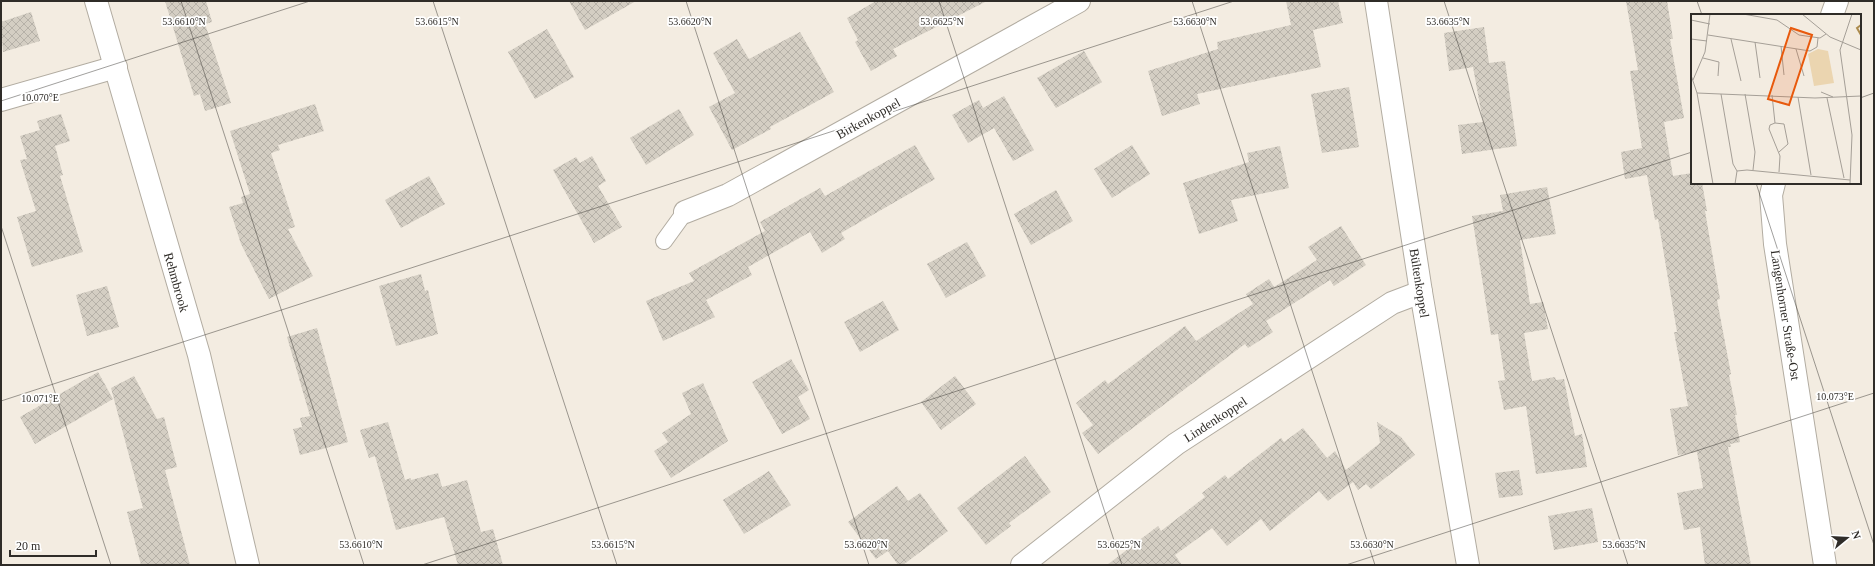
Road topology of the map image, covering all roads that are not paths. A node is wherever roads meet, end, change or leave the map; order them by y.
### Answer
1 (96, 1) edge
2 (1079, 1) edge
3 (1376, 1) edge
4 (1837, 1) edge
5 (1832, 14) edge
6 (116, 67) junction
7 (1, 100) edge
8 (1774, 184) edge
9 (685, 212) joint
10 (664, 241) dead end
11 (1421, 292) junction
12 (248, 565) edge
13 (1022, 565) edge
14 (1468, 565) edge
15 (1825, 565) edge

1 - 6 street, Rehmbrook
2 - 9 street, Birkenkoppel
3 - 11 street, Bültenkoppel
4 - 5 street
6 - 7 street
6 - 12 street, Rehmbrook
8 - 15 street, Langenhorner Straße-Ost
9 - 10 lane, Birkenkoppel
11 - 13 street, Lindenkoppel
11 - 14 street, Bültenkoppel

